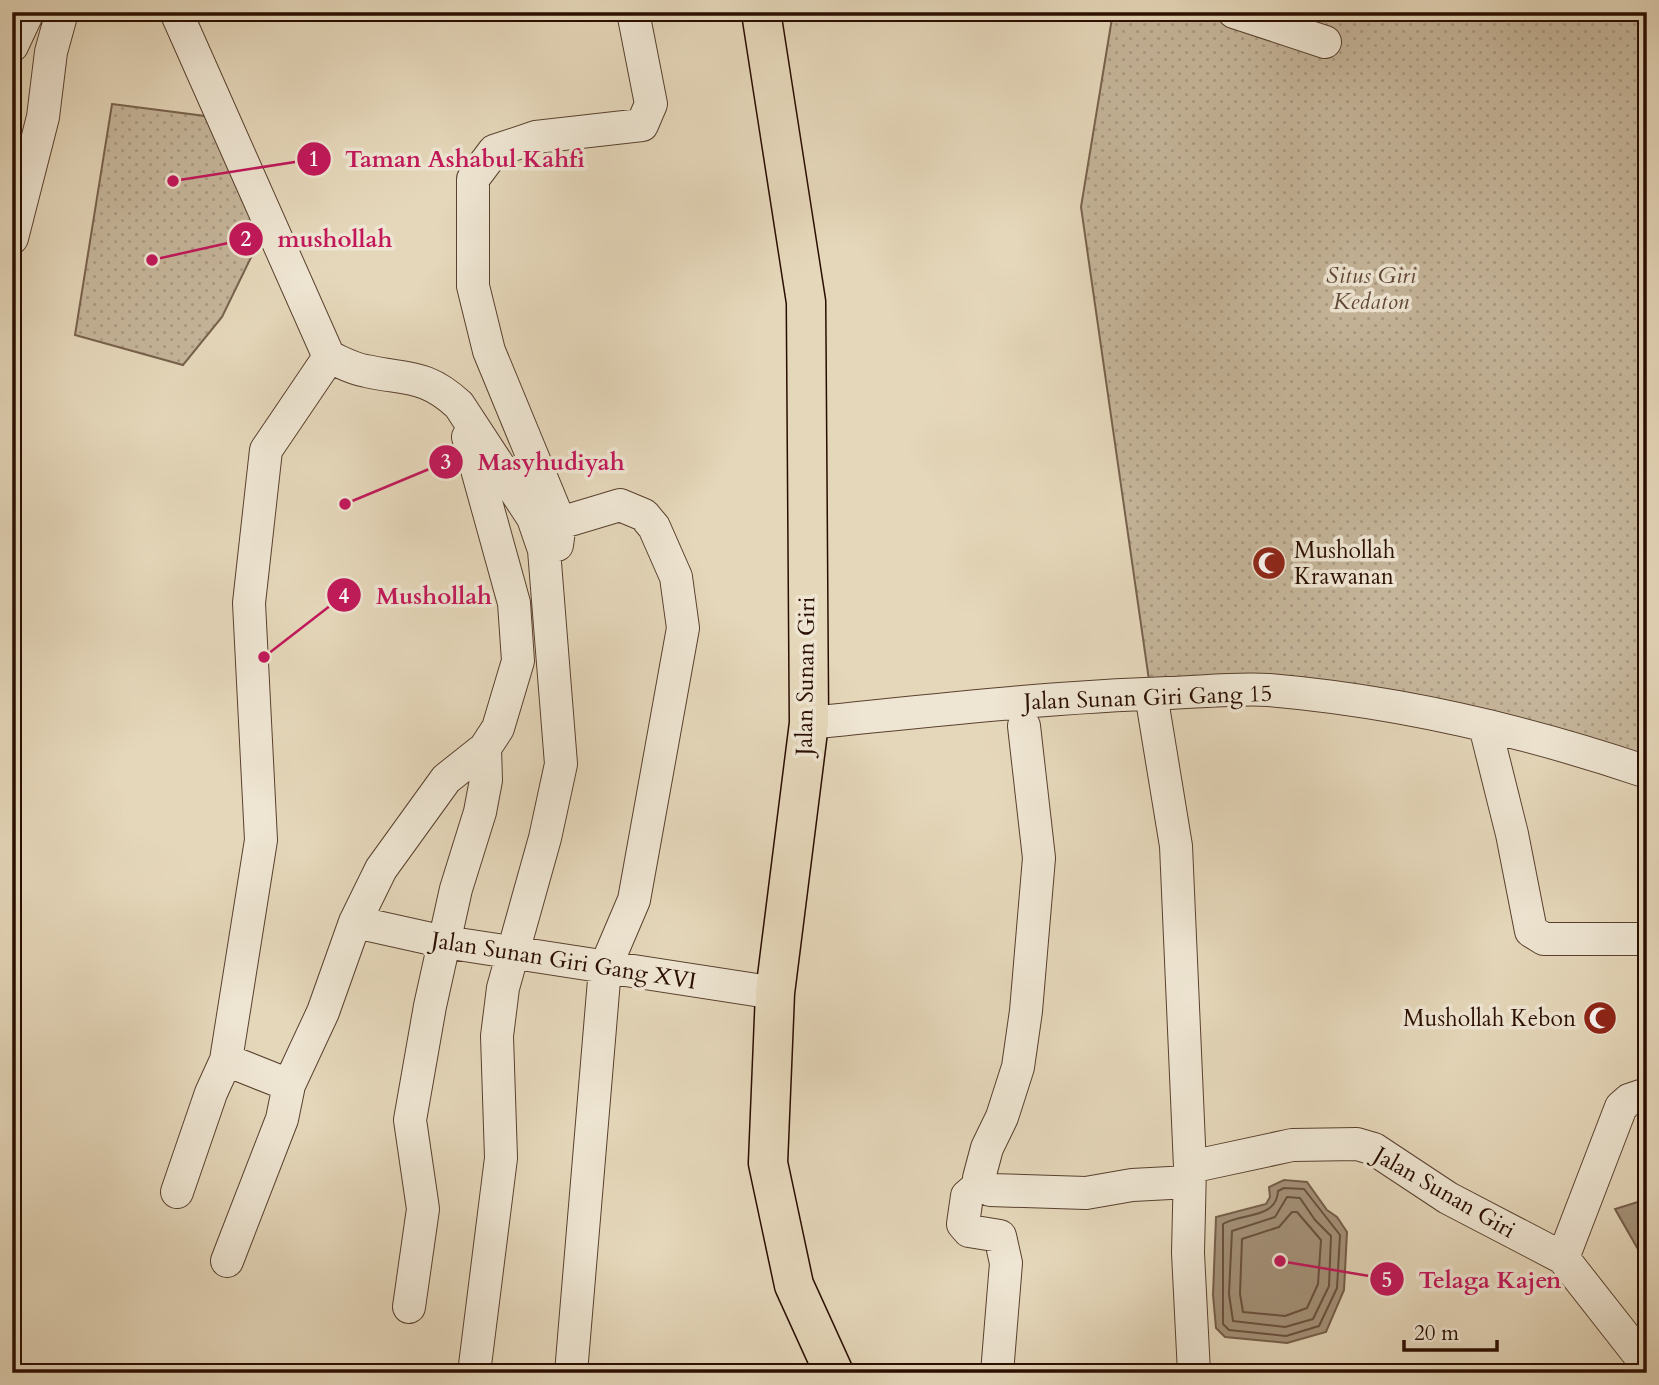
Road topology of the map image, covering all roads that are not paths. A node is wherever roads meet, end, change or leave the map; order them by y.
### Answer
1 (28, 12) edge
2 (62, 12) edge
3 (176, 12) edge
4 (633, 12) edge
5 (761, 12) edge
6 (1234, 12) edge
7 (1325, 42) dead end
8 (12, 46) edge
9 (12, 238) edge
10 (329, 357) junction
11 (459, 405) junction
12 (560, 523) junction
13 (546, 593) junction
14 (514, 603) junction
15 (1151, 694) junction
16 (809, 723) junction
17 (1024, 726) dead end
18 (1485, 726) junction
19 (485, 748) junction
20 (1647, 772) edge
21 (355, 922) junction
22 (1647, 940) edge
23 (446, 942) junction
24 (513, 951) junction
25 (605, 968) junction
26 (775, 993) junction
27 (226, 1060) junction
28 (289, 1086) junction
29 (1647, 1094) edge
30 (1189, 1175) junction
31 (981, 1184) junction
32 (177, 1192) dead end
33 (1563, 1258) junction
34 (226, 1261) dead end
35 (410, 1307) dead end
36 (1647, 1365) edge
37 (474, 1373) edge
38 (571, 1373) edge
39 (834, 1373) edge
40 (997, 1373) edge
41 (1194, 1373) edge

1 - 8 street
2 - 9 street
3 - 10 street
4 - 12 street
5 - 16 main road, Jalan Sunan Giri
6 - 7 street
10 - 11 street
10 - 27 street
11 - 13 street
11 - 14 street
12 - 13 street
12 - 25 street
13 - 14 street
13 - 24 street
14 - 19 street
15 - 16 street, Jalan Sunan Giri Gang 15
15 - 18 street, Jalan Sunan Giri Gang 15
15 - 30 street
16 - 26 main road, Jalan Sunan Giri
17 - 31 street
18 - 20 street, Jalan Sunan Giri Gang 15
18 - 22 street
19 - 21 street
19 - 23 street
21 - 23 street, Jalan Sunan Giri Gang XVI
21 - 28 street
23 - 24 street, Jalan Sunan Giri Gang XVI
23 - 35 street
24 - 25 street, Jalan Sunan Giri Gang XVI
24 - 37 street
25 - 26 street, Jalan Sunan Giri Gang XVI
25 - 38 street
26 - 39 main road, Jalan Sunan Giri
27 - 28 street
27 - 32 street
28 - 34 street
29 - 33 street
30 - 31 street, Jalan Sunan Giri
30 - 33 street, Jalan Sunan Giri
30 - 41 street
31 - 40 street
33 - 36 street, Jalan Sunan Giri

